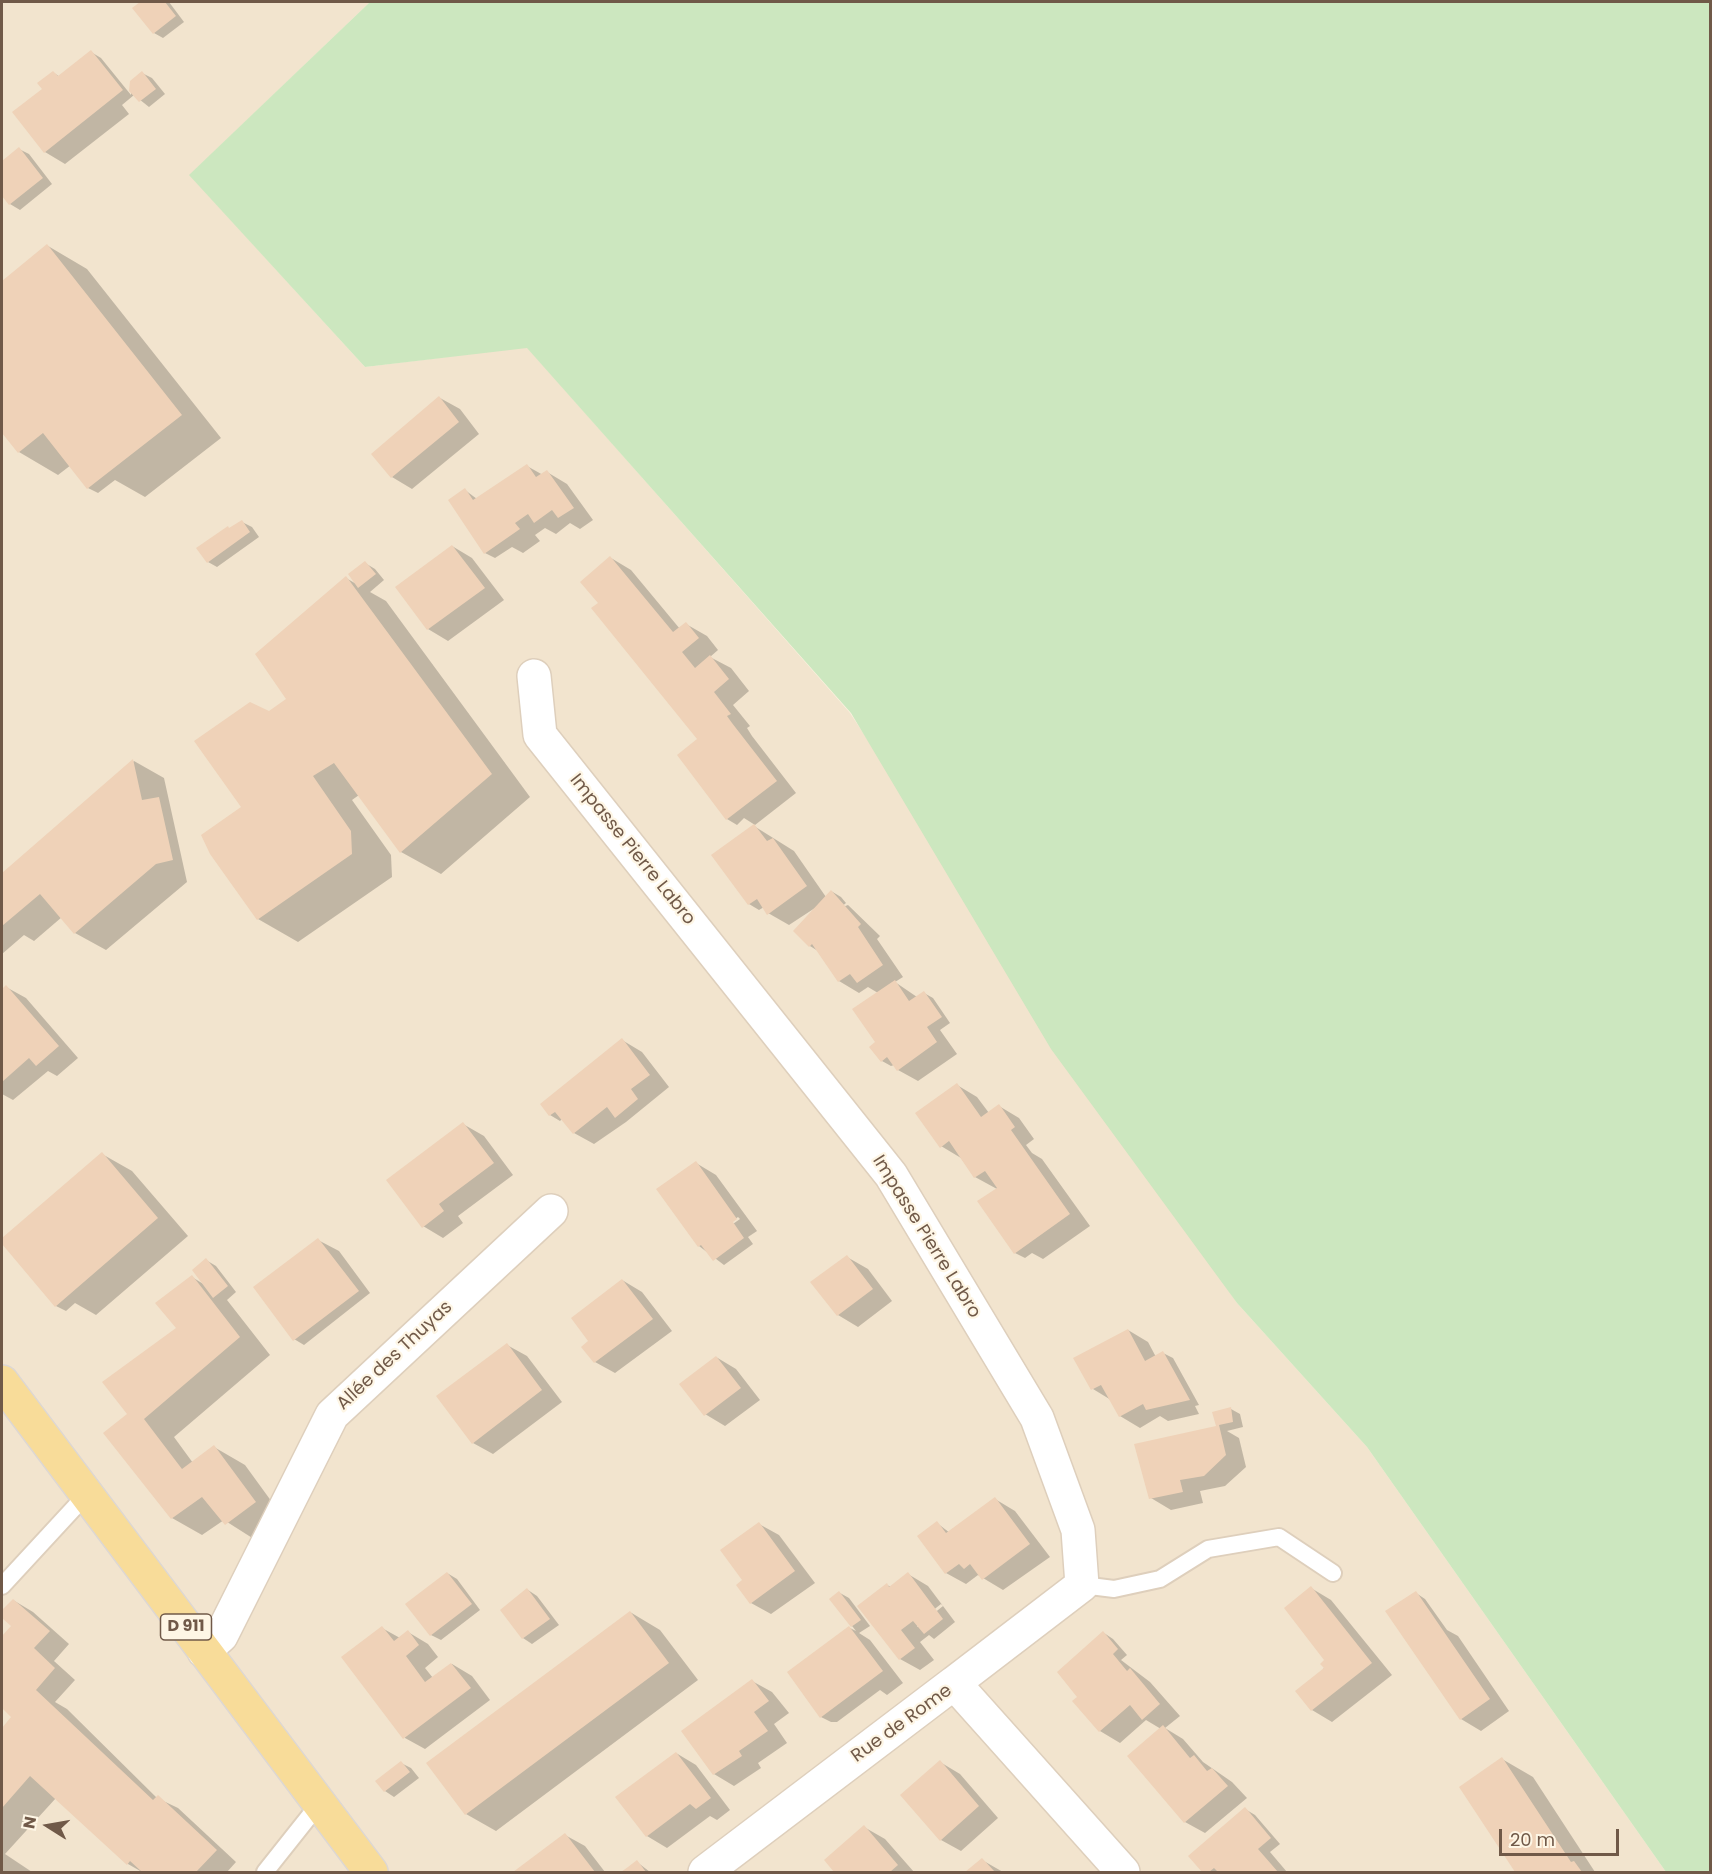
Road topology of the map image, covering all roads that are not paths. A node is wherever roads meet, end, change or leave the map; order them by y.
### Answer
1 (534, 676) dead end
2 (551, 1211) dead end
3 (2, 1382) edge
4 (86, 1495) junction
5 (1333, 1573) dead end
6 (1082, 1585) junction
7 (2, 1586) edge
8 (204, 1651) junction
9 (954, 1683) junction
10 (319, 1804) junction
11 (265, 1872) edge
12 (371, 1872) edge
13 (705, 1872) edge
14 (1123, 1872) edge

1 - 6 street, Impasse Pierre Labro
2 - 8 street, Allée des Thuyas
3 - 4 main road, D 911
4 - 7 lane
4 - 8 main road, D 911
5 - 6 lane
6 - 9 street
8 - 10 main road, D 911
9 - 13 street, Rue de Rome
9 - 14 street, Rue de Rome
10 - 11 lane
10 - 12 main road, D 911

